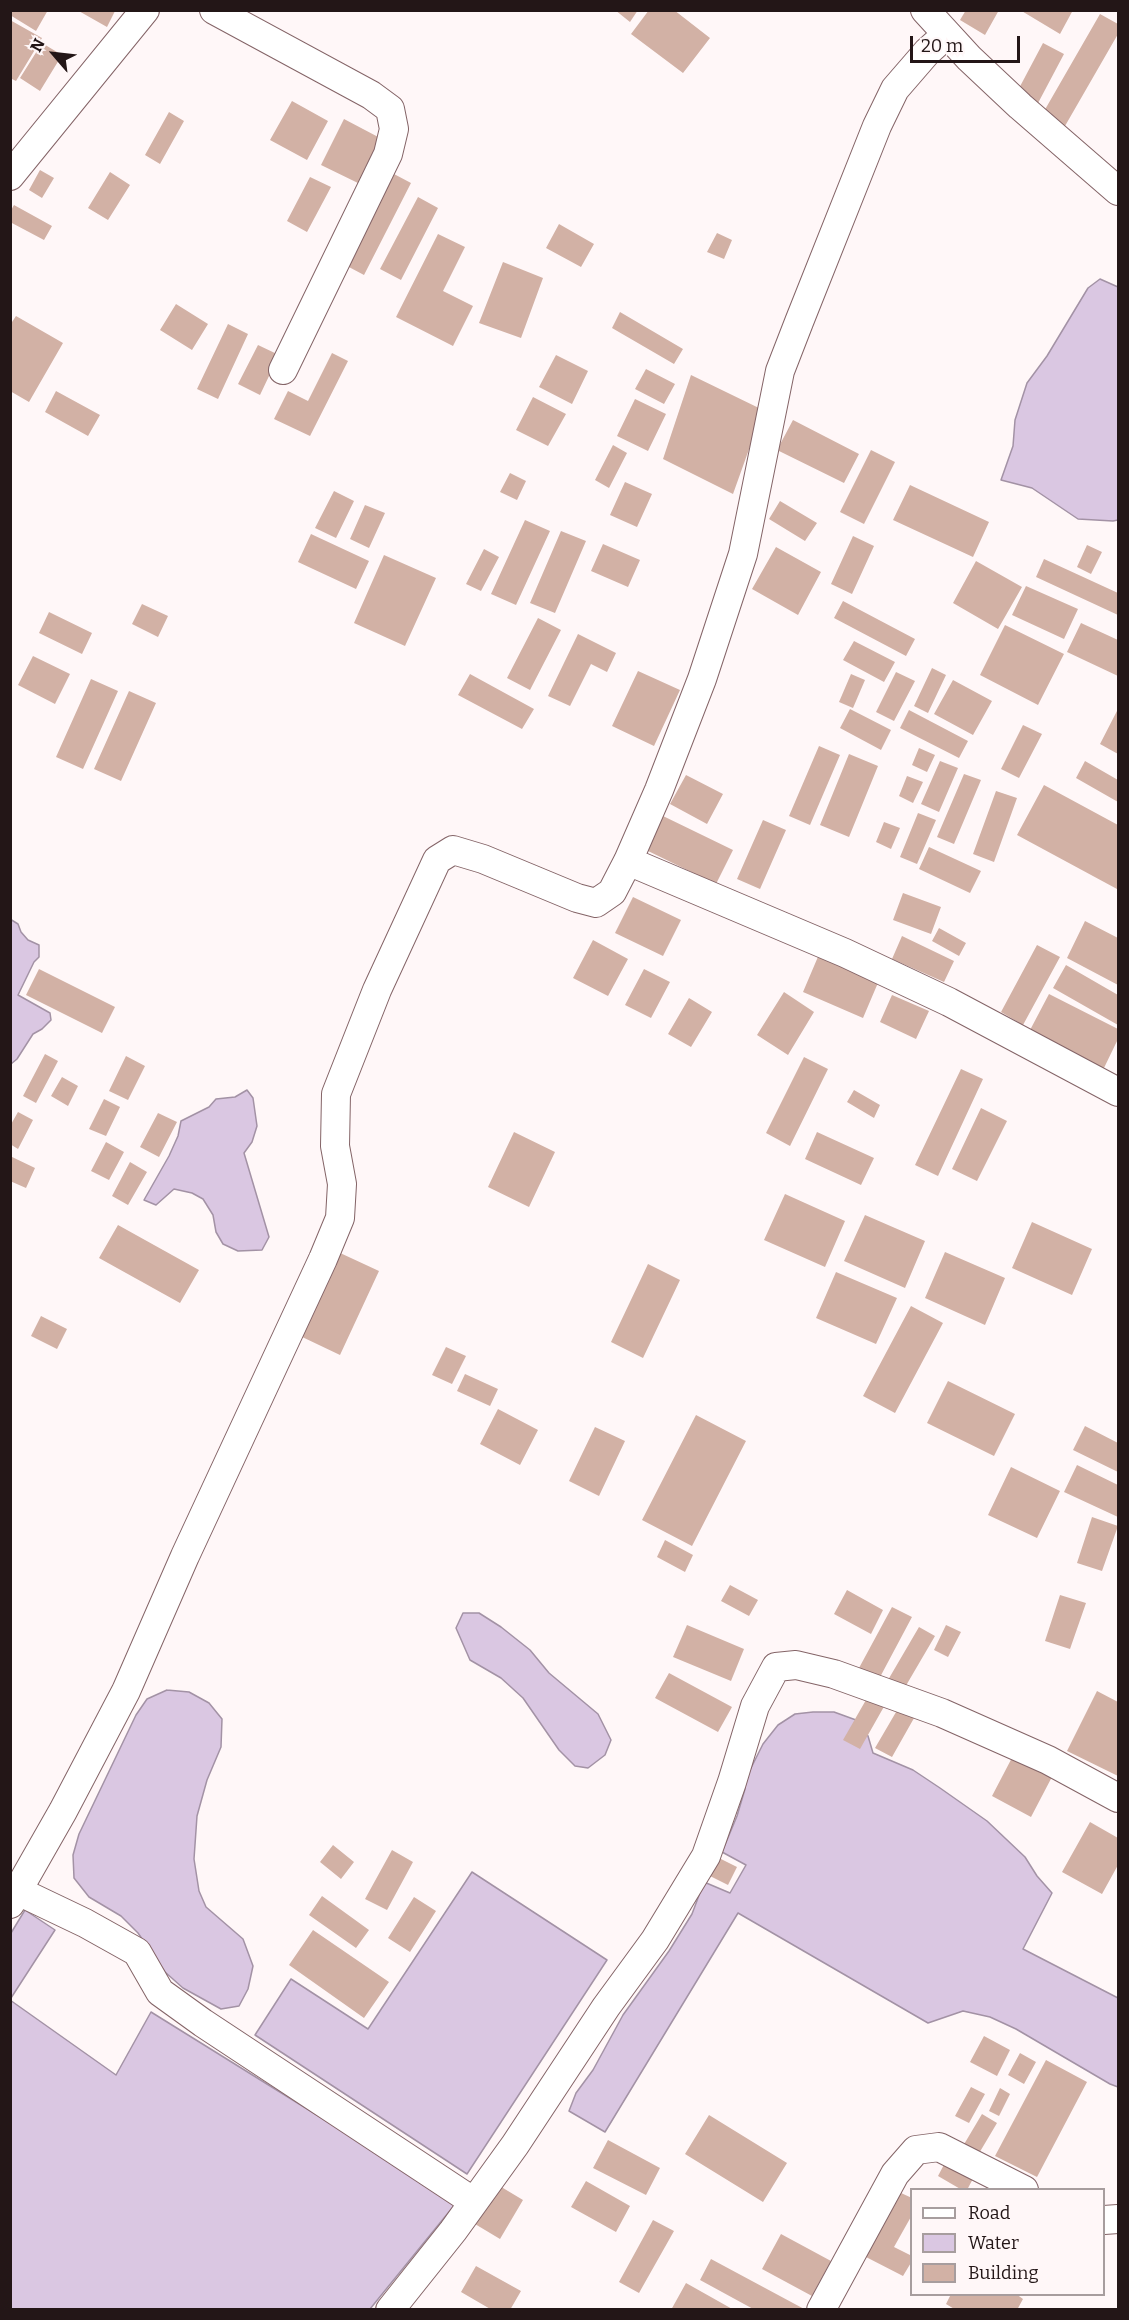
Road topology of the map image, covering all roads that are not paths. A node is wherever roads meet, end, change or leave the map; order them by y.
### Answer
1 (144, 10) edge
2 (214, 10) edge
3 (925, 10) edge
4 (947, 34) junction
5 (10, 176) edge
6 (1119, 191) edge
7 (283, 370) dead end
8 (628, 861) junction
9 (1119, 1092) edge
10 (1119, 1798) edge
11 (14, 1897) edge
12 (1020, 2188) edge
13 (474, 2202) junction
14 (390, 2310) edge
15 (822, 2310) edge

1 - 5 street
2 - 7 street
3 - 4 street
4 - 6 street
4 - 8 street
8 - 9 street
8 - 11 street
10 - 13 street
11 - 13 street
12 - 15 street
13 - 14 street

